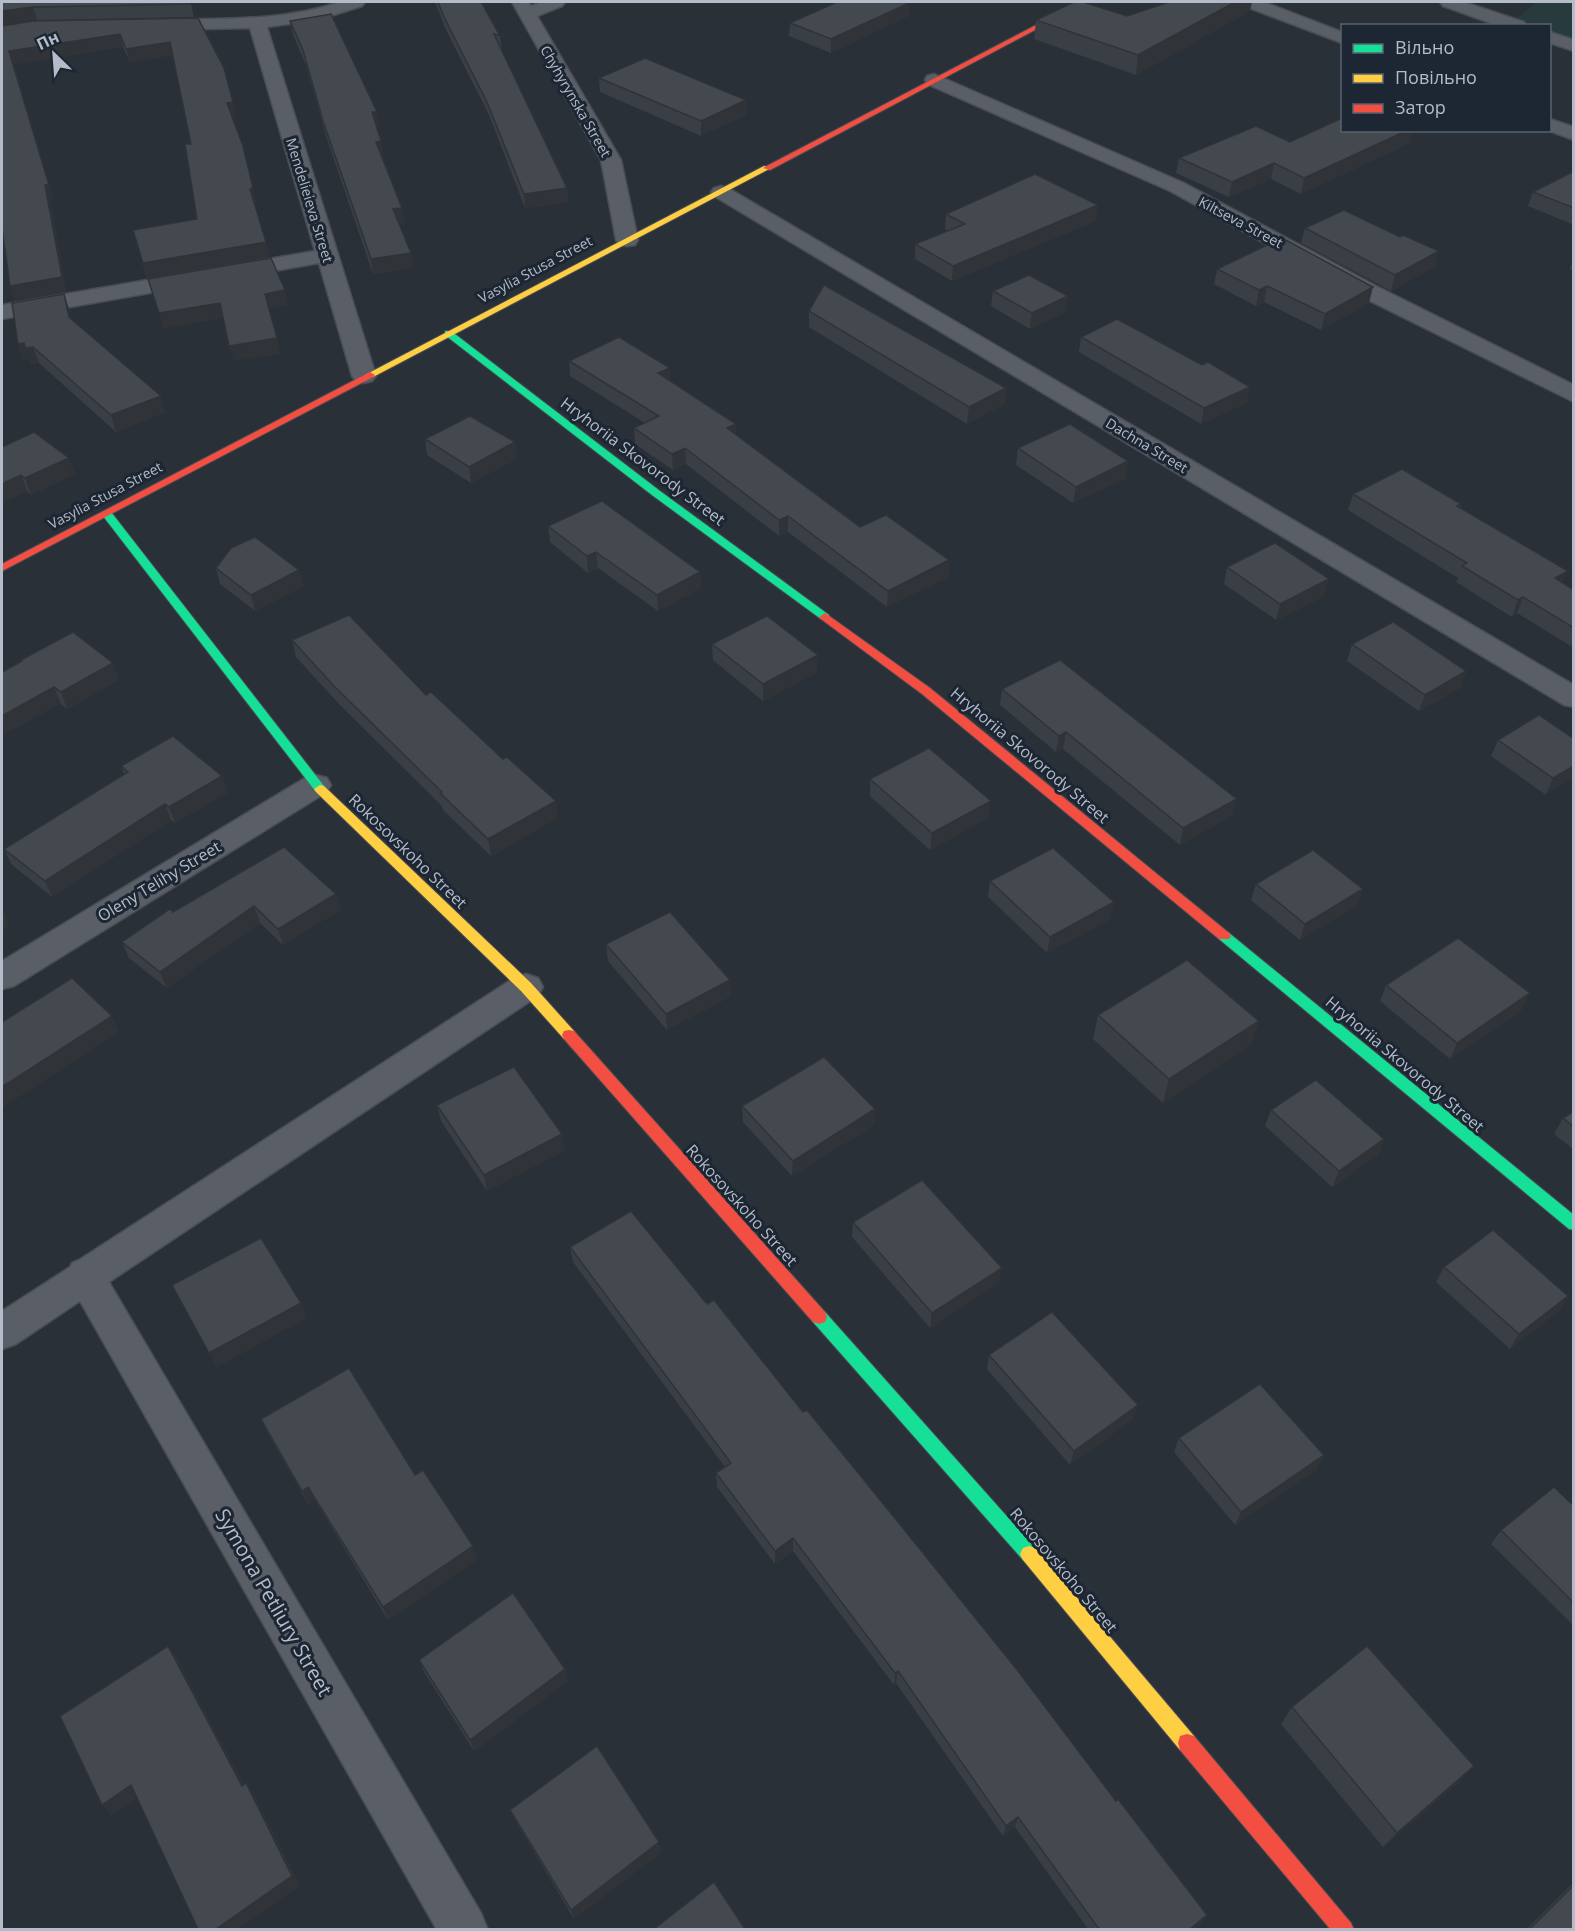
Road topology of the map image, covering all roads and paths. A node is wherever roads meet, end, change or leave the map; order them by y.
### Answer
1 (356, 2) edge
2 (556, 2) edge
3 (1084, 2) edge
4 (1250, 2) edge
5 (1449, 2) edge
6 (523, 8) edge
7 (257, 23) junction
8 (1512, 24) edge
9 (138, 25) edge
10 (1551, 37) edge
11 (1341, 38) edge
12 (1574, 46) edge
13 (934, 80) junction
14 (1551, 125) edge
15 (1574, 134) edge
16 (721, 192) junction
17 (627, 240) junction
18 (327, 255) junction
19 (2, 312) edge
20 (448, 333) junction
21 (364, 376) junction
22 (1574, 395) edge
23 (107, 514) junction
24 (2, 568) edge
25 (1574, 698) edge
26 (316, 785) junction
27 (2, 977) edge
28 (526, 987) junction
29 (1574, 1224) edge
30 (85, 1275) junction
31 (2, 1332) edge
32 (464, 1929) edge
33 (1344, 1929) edge

1 - 7 street
2 - 6 street
3 - 13 street, Vasylia Stusa Street
4 - 11 street
5 - 8 street
6 - 17 street, Chyhyrynska Street
7 - 9 street
7 - 18 street, Mendelieieva Street
10 - 12 street
13 - 16 street, Vasylia Stusa Street
13 - 22 street, Kiltseva Street
14 - 15 street
16 - 17 street, Vasylia Stusa Street
16 - 25 street, Dachna Street
17 - 20 street, Vasylia Stusa Street
18 - 19 street
18 - 21 street, Mendelieieva Street
20 - 21 street, Vasylia Stusa Street
20 - 29 street, Hryhoriia Skovorody Street
21 - 23 street, Vasylia Stusa Street
23 - 24 street, Vasylia Stusa Street
23 - 26 street, Rokosovskoho Street
26 - 27 street, Oleny Telihy Street
26 - 28 street, Rokosovskoho Street
28 - 30 street
28 - 33 street, Rokosovskoho Street
30 - 31 street
30 - 32 street, Symona Petliury Street

